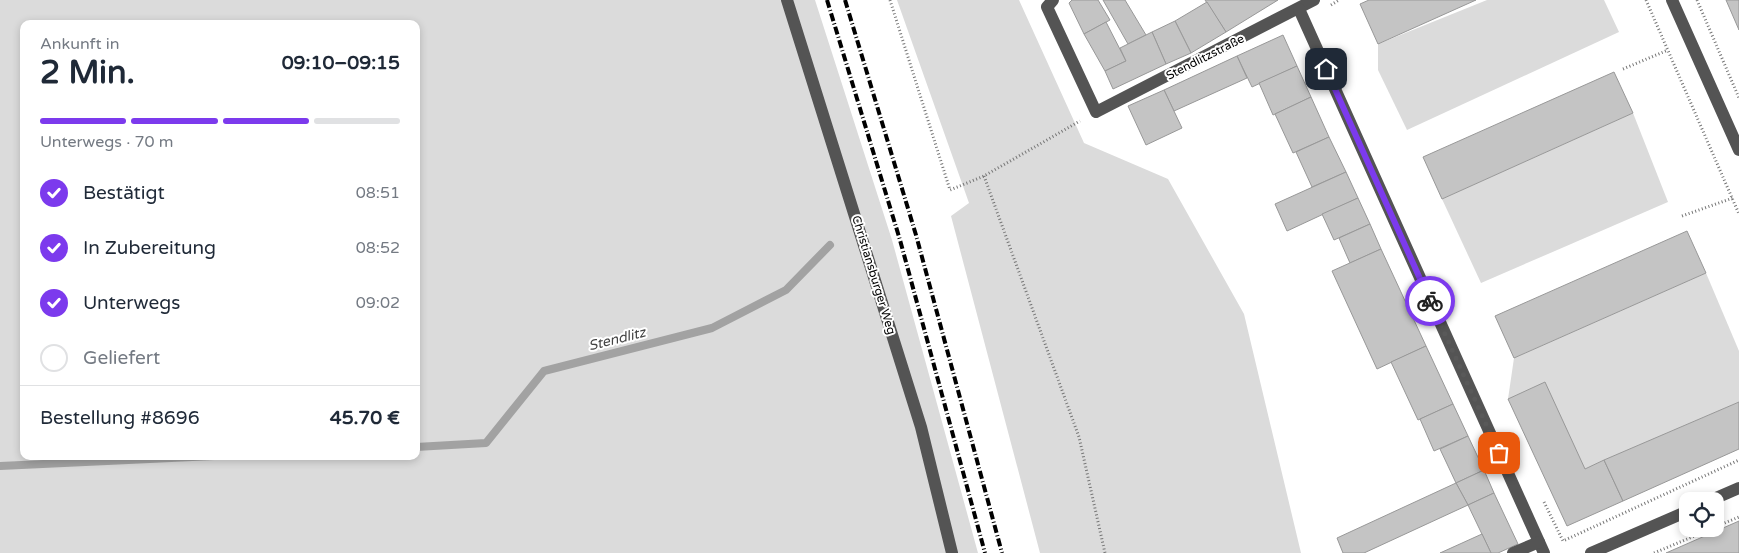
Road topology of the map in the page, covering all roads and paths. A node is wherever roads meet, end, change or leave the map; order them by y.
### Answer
1 (787, 0) edge
2 (890, 0) edge
3 (1053, 0) edge
4 (1314, 0) edge
5 (1339, 0) edge
6 (1646, 0) edge
7 (1672, 0) edge
8 (1696, 0) edge
9 (1326, 8) dead end
10 (1299, 9) junction
11 (1668, 50) junction
12 (1623, 69) dead end
13 (1739, 98) edge
14 (1096, 112) junction
15 (1739, 150) edge
16 (984, 176) junction
17 (1733, 198) junction
18 (1739, 214) edge
19 (1682, 216) dead end
20 (1739, 460) edge
21 (1739, 488) edge
22 (1724, 494) edge
23 (1542, 497) dead end
24 (1679, 514) edge
25 (1739, 517) edge
26 (1724, 523) edge
27 (1691, 537) edge
28 (1541, 547) edge
29 (952, 553) edge
30 (1105, 553) edge
31 (1514, 553) edge
32 (1590, 553) edge
33 (1654, 553) edge

1 - 29 street, Christiansburger Weg
2 - 16 path
3 - 14 street
4 - 10 street, Stendlitzstraße
5 - 9 path
6 - 11 path
7 - 15 street
8 - 13 path
10 - 14 street, Stendlitzstraße
10 - 28 street
11 - 12 path
11 - 17 path
14 - 16 path
16 - 30 path
17 - 18 path
17 - 19 path
20 - 23 path
21 - 22 street
24 - 32 street
25 - 26 path
27 - 33 path
28 - 31 street

